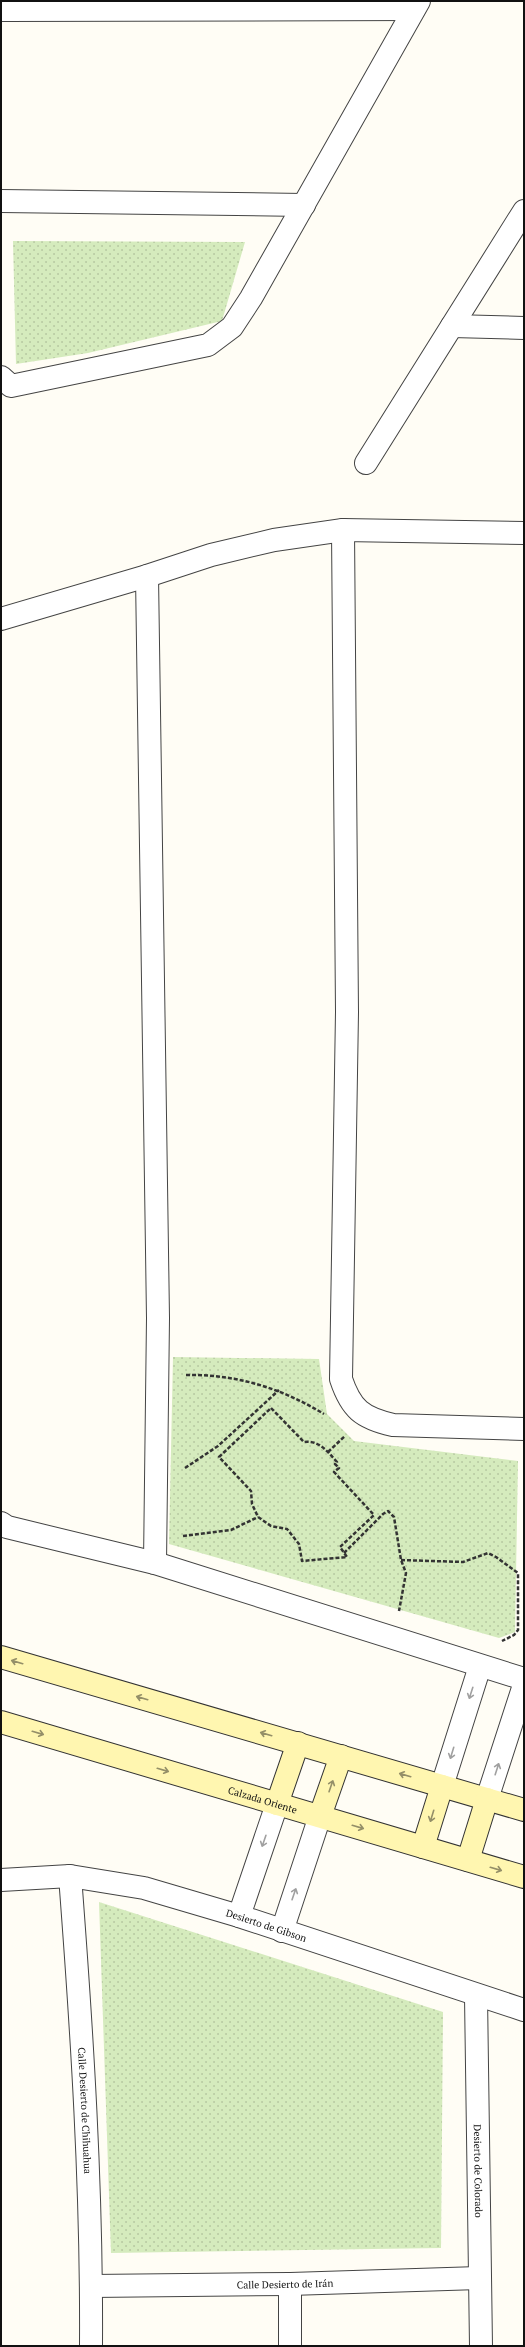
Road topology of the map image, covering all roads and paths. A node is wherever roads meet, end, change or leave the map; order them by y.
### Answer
1 (417, 5) edge
2 (1, 10) edge
3 (1, 201) edge
4 (304, 205) junction
5 (524, 211) edge
6 (452, 326) junction
7 (524, 328) edge
8 (1, 377) edge
9 (366, 463) dead end
10 (343, 530) junction
11 (524, 533) edge
12 (147, 576) junction
13 (1, 619) edge
14 (182, 1375) dead end
15 (279, 1390) junction
16 (329, 1419) dead end
17 (340, 1430) dead end
18 (524, 1430) edge
19 (328, 1452) junction
20 (180, 1471) dead end
21 (258, 1516) junction
22 (1, 1523) edge
23 (155, 1540) junction
24 (344, 1553) junction
25 (401, 1560) junction
26 (155, 1563) junction
27 (398, 1614) dead end
28 (499, 1641) dead end
29 (1, 1657) edge
30 (480, 1666) junction
31 (524, 1679) edge
32 (524, 1684) edge
33 (1, 1722) edge
34 (298, 1743) junction
35 (341, 1756) junction
36 (442, 1786) junction
37 (488, 1799) junction
38 (277, 1804) junction
39 (524, 1810) edge
40 (320, 1816) junction
41 (423, 1847) junction
42 (468, 1860) junction
43 (70, 1876) junction
44 (524, 1877) edge
45 (1, 1880) edge
46 (239, 1916) junction
47 (282, 1931) junction
48 (476, 1996) junction
49 (524, 2010) edge
50 (479, 2278) junction
51 (290, 2284) junction
52 (92, 2286) junction
53 (91, 2346) edge
54 (290, 2346) edge
55 (481, 2346) edge

1 - 2 street
1 - 4 street
3 - 4 street
4 - 8 street
5 - 6 street
6 - 7 street
6 - 9 street
10 - 11 street
10 - 12 street
10 - 18 street
12 - 13 street
12 - 23 street
14 - 15 path
15 - 16 path
15 - 20 path
17 - 19 path
19 - 21 path
19 - 24 path
21 - 23 path
21 - 24 path
22 - 26 street
23 - 26 street
24 - 25 path
25 - 27 path
25 - 28 path
26 - 30 street
34 -> 29 street
30 - 31 street
30 -> 36 street
37 -> 32 street
33 -> 38 street, Calzada Oriente
34 - 35 street
34 - 38 street
36 -> 35 street
40 -> 35 street
36 - 37 street
36 -> 41 street
37 - 39 street
37 - 42 street
38 - 40 street, Calzada Oriente
38 -> 46 street
40 -> 41 street, Calzada Oriente
47 -> 40 street
41 - 42 street, Calzada Oriente
42 -> 44 street, Calzada Oriente
43 - 45 street, Desierto de Gibson
43 - 46 street, Desierto de Gibson
43 - 52 street, Calle Desierto de Chihuahua
46 - 47 street, Desierto de Gibson
47 - 48 street, Desierto de Gibson
48 - 49 street, Desierto de Gibson
48 - 50 street, Desierto de Colorado
50 - 51 street, Calle Desierto de Irán
50 - 55 street, Desierto de Colorado
51 - 52 street, Calle Desierto de Irán
51 - 54 street
52 - 53 street, Calle Desierto de Chihuahua

